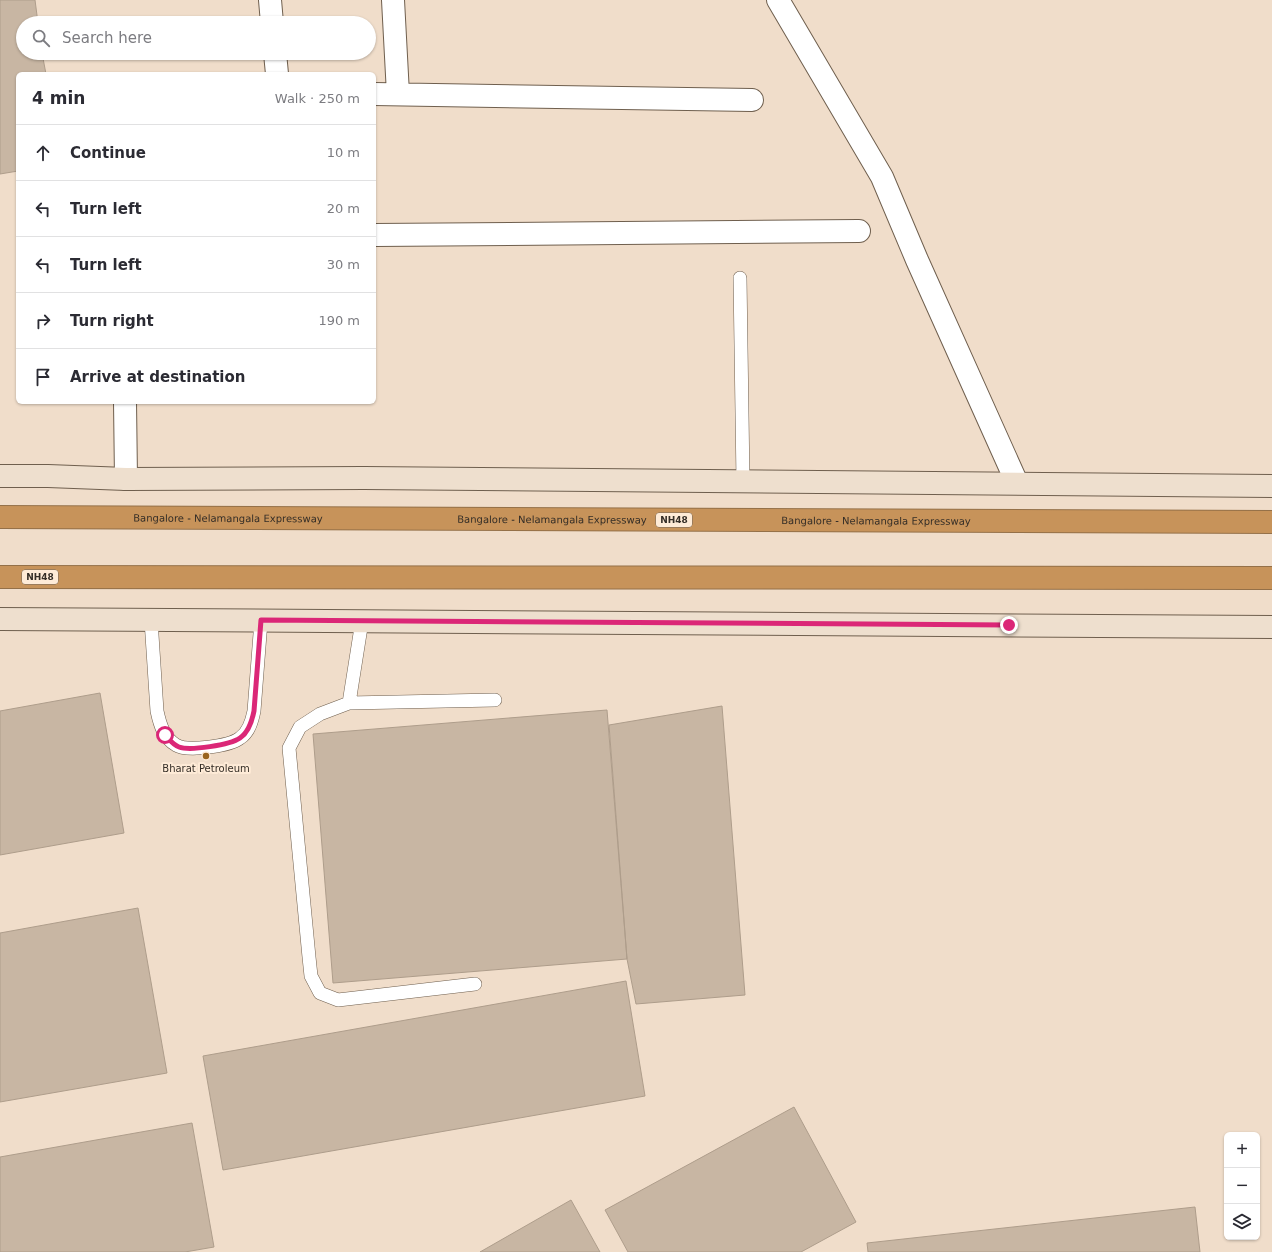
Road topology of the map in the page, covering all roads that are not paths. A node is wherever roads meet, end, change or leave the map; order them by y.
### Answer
1 (270, 0) edge
2 (393, 0) edge
3 (778, 0) edge
4 (271, 16) edge
5 (276, 60) edge
6 (277, 72) edge
7 (376, 94) edge
8 (398, 94) junction
9 (752, 100) dead end
10 (859, 231) dead end
11 (376, 235) edge
12 (740, 278) dead end
13 (124, 404) edge
14 (0, 476) edge
15 (126, 479) junction
16 (743, 481) junction
17 (1017, 483) junction
18 (1272, 486) edge
19 (0, 517) edge
20 (1272, 522) edge
21 (0, 577) edge
22 (1272, 578) edge
23 (0, 619) edge
24 (152, 620) junction
25 (261, 620) junction
26 (362, 621) junction
27 (1272, 627) edge
28 (495, 700) dead end
29 (349, 703) junction
30 (475, 984) dead end

1 - 4 street
2 - 8 street
3 - 17 street
5 - 6 street
7 - 8 street
8 - 9 street
10 - 11 street
12 - 16 lane
13 - 15 street
14 - 15 street
15 - 16 street
16 - 17 street
17 - 18 street
19 - 20 highway, Bangalore - Nelamangala Expressway / NH48
21 - 22 highway, NH48
23 - 24 street
24 - 25 street
24 - 25 lane
25 - 26 street
26 - 27 street
26 - 29 lane
28 - 29 lane
29 - 30 lane

